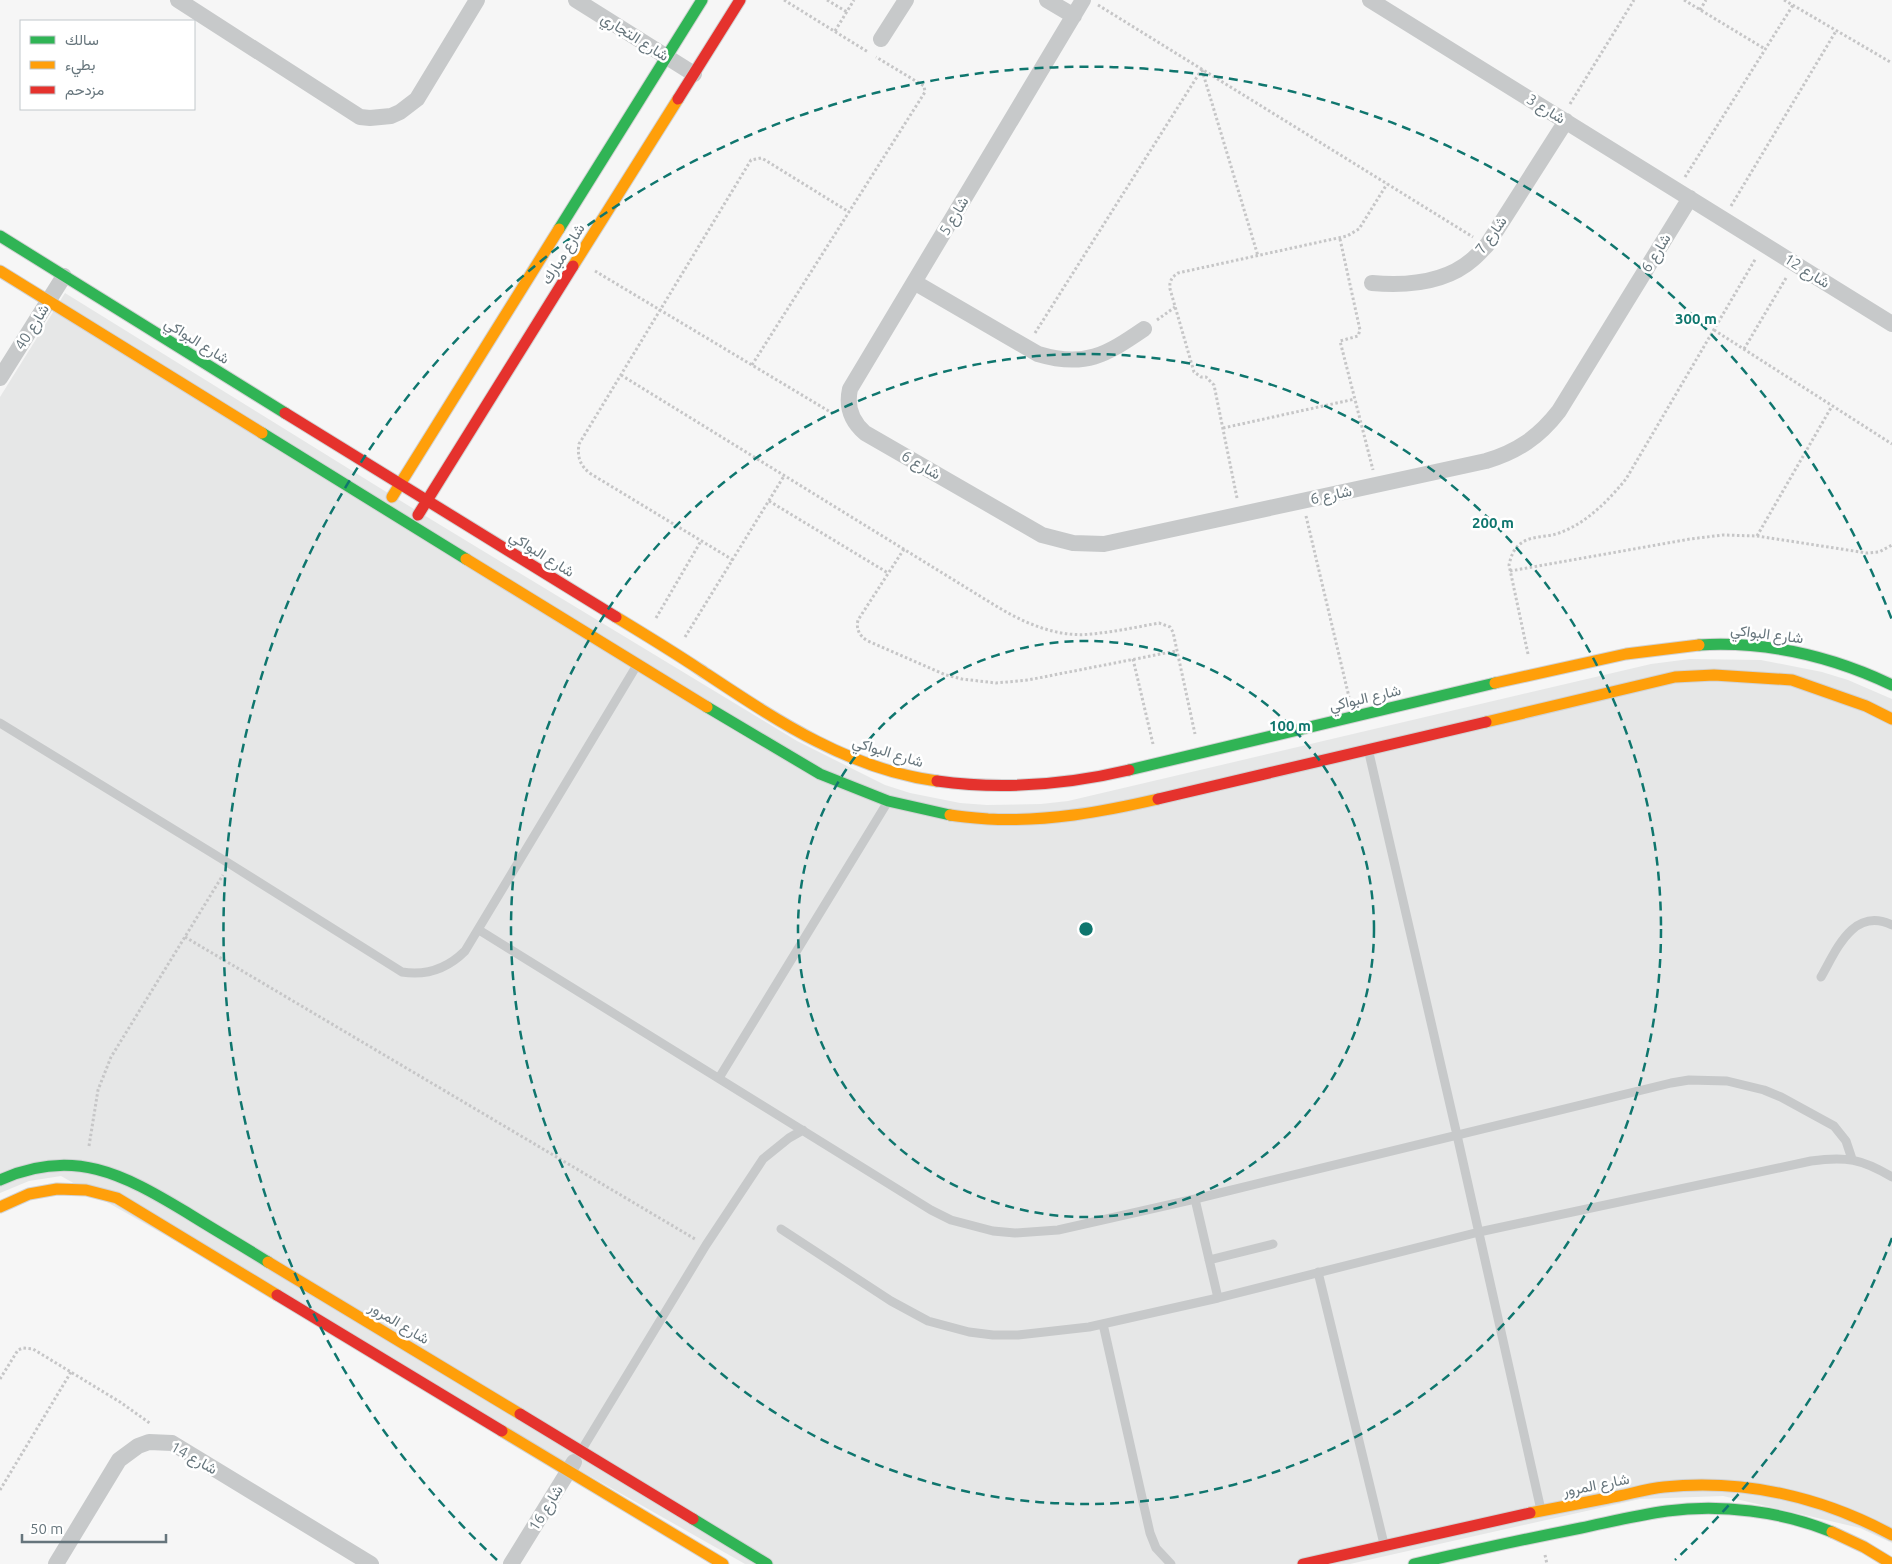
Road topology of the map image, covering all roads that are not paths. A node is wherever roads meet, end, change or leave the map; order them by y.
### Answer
1 (178, 0) edge
2 (477, 0) edge
3 (576, 0) edge
4 (702, 0) edge
5 (740, 0) edge
6 (906, 0) edge
7 (1047, 0) edge
8 (1083, 0) edge
9 (1370, 0) edge
10 (1074, 16) junction
11 (881, 40) dead end
12 (666, 57) junction
13 (694, 74) junction
14 (1564, 120) junction
15 (1684, 194) junction
16 (1723, 218) joint
17 (0, 236) edge
18 (0, 271) edge
19 (64, 276) junction
20 (914, 282) junction
21 (1372, 283) dead end
22 (48, 301) junction
23 (1892, 324) edge
24 (1144, 329) dead end
25 (0, 378) edge
26 (865, 432) joint
27 (400, 484) junction
28 (427, 501) junction
29 (385, 509) junction
30 (412, 525) junction
31 (638, 665) junction
32 (1892, 685) edge
33 (1892, 719) edge
34 (0, 723) edge
35 (1368, 751) junction
36 (888, 801) junction
37 (1892, 925) edge
38 (479, 930) junction
39 (1821, 976) dead end
40 (719, 1078) junction
41 (804, 1130) junction
42 (1457, 1135) junction
43 (1852, 1159) junction
44 (1892, 1177) edge
45 (0, 1180) edge
46 (1194, 1199) junction
47 (0, 1207) edge
48 (781, 1229) dead end
49 (1479, 1232) junction
50 (1274, 1244) dead end
51 (1209, 1260) junction
52 (1318, 1272) junction
53 (1218, 1298) junction
54 (1103, 1324) junction
55 (581, 1451) junction
56 (569, 1471) junction
57 (1544, 1522) junction
58 (1892, 1535) edge
59 (1385, 1546) junction
60 (56, 1564) edge
61 (371, 1564) edge
62 (511, 1564) edge
63 (723, 1564) edge
64 (767, 1564) edge
65 (1171, 1564) edge
66 (1303, 1564) edge
67 (1414, 1564) edge
68 (1892, 1564) edge

1 - 2 street
3 - 12 street, شارع التجاري
4 - 12 street, شارع مبارك
5 - 13 street, شارع مبارك
6 - 11 street
7 - 10 street
8 - 10 street, شارع 5
9 - 14 street, شارع 3
10 - 20 street, شارع 5
12 - 13 street, شارع التجاري
12 - 27 street, شارع مبارك
13 - 28 street, شارع مبارك
14 - 15 street, شارع 3
14 - 21 street, شارع 7
15 - 16 street, شارع 3
15 - 26 street, شارع 6
16 - 23 street, شارع 12
17 - 19 street, شارع البواكي
18 - 22 street
19 - 22 street, شارع 40
19 - 27 street, شارع البواكي
20 - 24 street
20 - 26 street, شارع 5
22 - 25 street, شارع 40
22 - 29 street
27 - 28 street, شارع البواكي
27 - 29 street, شارع مبارك
28 - 30 street, شارع مبارك
28 - 32 street, شارع البواكي
29 - 30 street
30 - 31 street
31 - 36 street
31 - 38 lane
33 - 35 street
34 - 38 lane
35 - 36 street
35 - 42 lane
36 - 40 lane
37 - 39 lane
38 - 40 lane
40 - 41 lane
41 - 46 lane
41 - 55 lane
42 - 43 lane
42 - 46 lane
42 - 49 lane
43 - 44 lane
43 - 49 lane
45 - 55 street, شارع المرور
46 - 51 lane
47 - 56 street
48 - 54 lane
49 - 52 lane
49 - 57 lane
50 - 51 lane
51 - 53 lane
52 - 53 lane
52 - 59 lane
53 - 54 lane
54 - 65 lane
55 - 56 street, شارع 16
55 - 64 street, شارع المرور
56 - 62 street, شارع 16
56 - 63 street
57 - 58 street, شارع المرور
57 - 59 street, شارع المرور
57 - 67 street, شارع المرور
57 - 68 street, شارع المرور
59 - 66 street, شارع المرور
60 - 61 street, شارع 14

